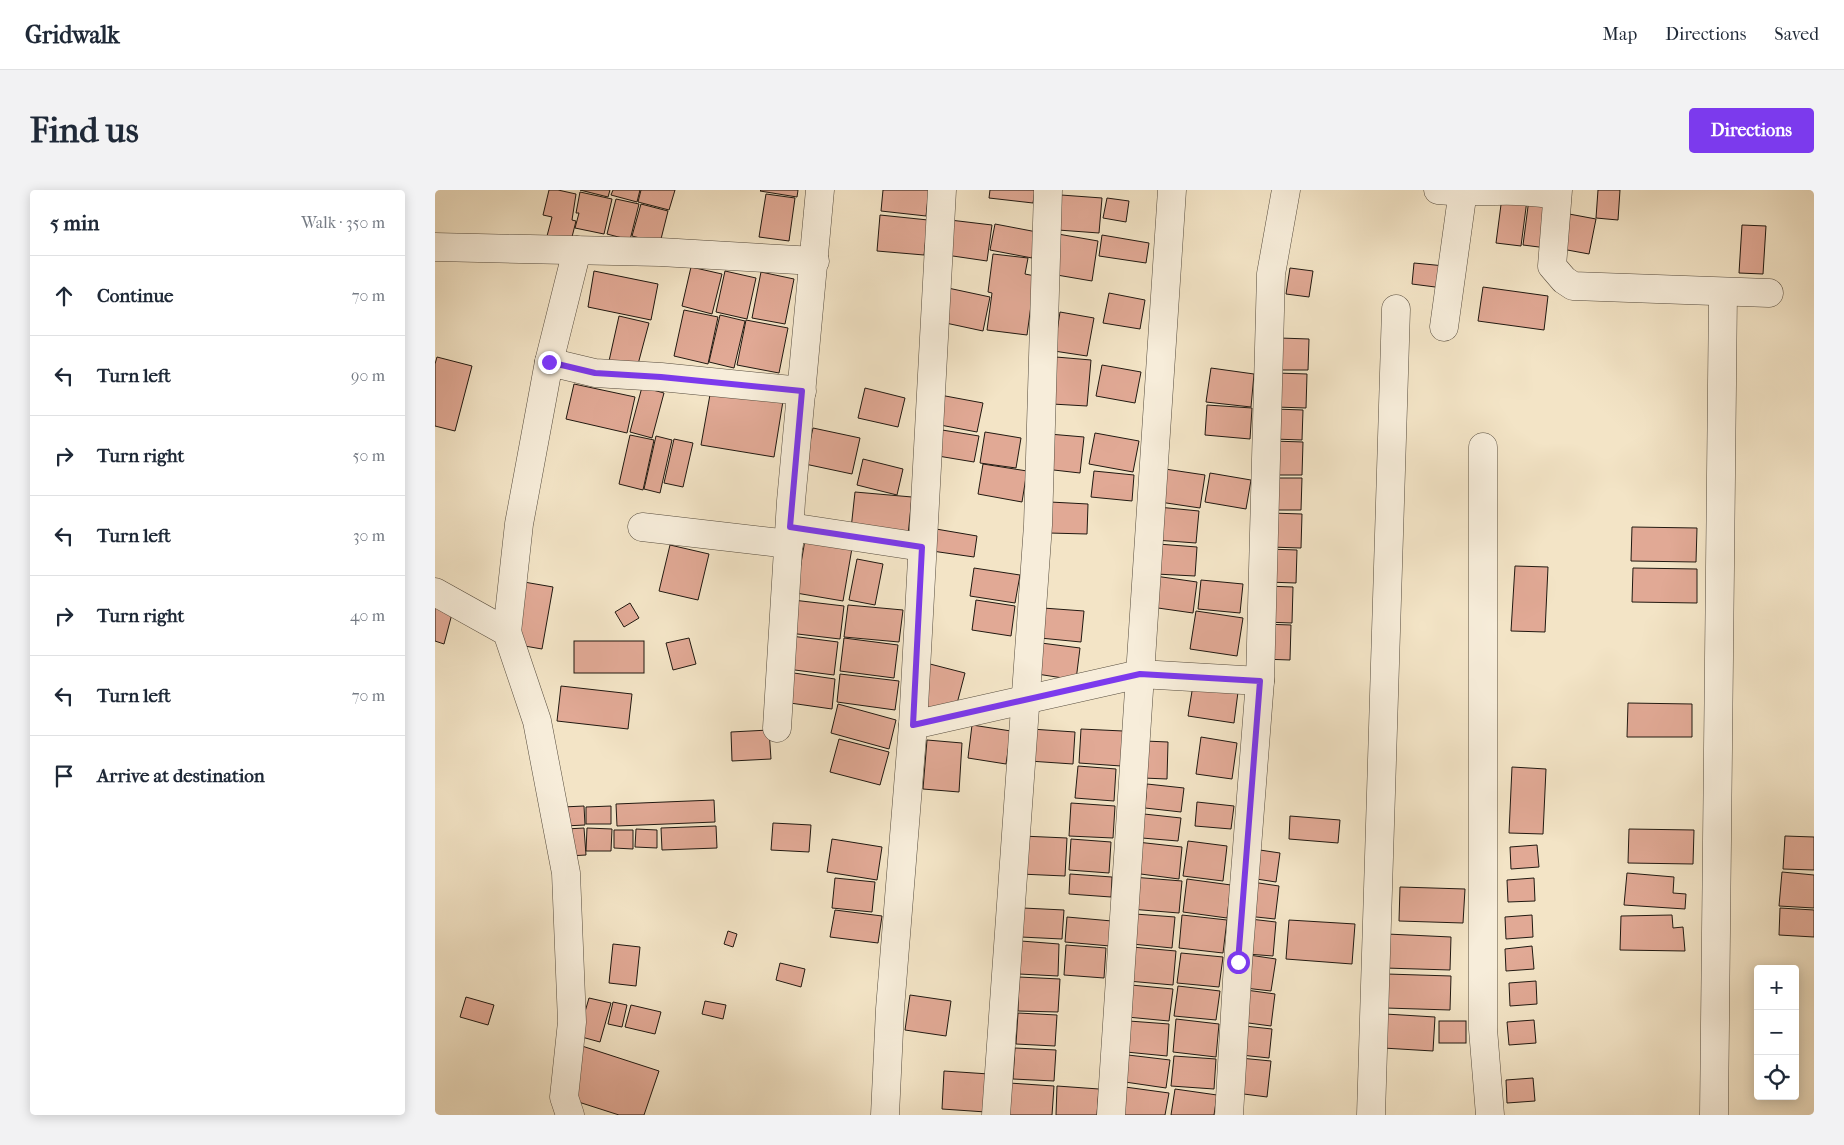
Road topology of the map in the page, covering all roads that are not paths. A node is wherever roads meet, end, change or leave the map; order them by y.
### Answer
1 (820, 190) edge
2 (943, 190) edge
3 (1048, 190) edge
4 (1172, 190) edge
5 (1286, 190) edge
6 (1455, 191) edge
7 (1558, 192) edge
8 (435, 247) edge
9 (577, 250) junction
10 (815, 261) junction
11 (1723, 293) junction
12 (1769, 294) dead end
13 (1396, 309) dead end
14 (1444, 327) dead end
15 (549, 362) junction
16 (802, 391) junction
17 (1483, 447) dead end
18 (642, 527) dead end
19 (789, 536) junction
20 (922, 547) junction
21 (435, 592) edge
22 (507, 632) junction
23 (1140, 674) junction
24 (1260, 681) junction
25 (1025, 700) junction
26 (913, 725) junction
27 (777, 728) dead end
28 (570, 1115) edge
29 (885, 1115) edge
30 (996, 1115) edge
31 (1111, 1115) edge
32 (1229, 1115) edge
33 (1371, 1115) edge
34 (1490, 1115) edge
35 (1714, 1115) edge

1 - 10 street
2 - 20 street
3 - 25 street
4 - 23 street
5 - 24 street
6 - 7 street
6 - 14 street
7 - 11 street
8 - 9 street
9 - 10 street
9 - 15 street
10 - 16 street
11 - 12 street
11 - 35 street
13 - 33 street
15 - 16 street
15 - 22 street
16 - 19 street
17 - 34 street
18 - 19 street
19 - 20 street
19 - 27 street
20 - 26 street
21 - 22 street
22 - 28 street
23 - 24 street
23 - 25 street
23 - 31 street
24 - 32 street
25 - 26 street
25 - 30 street
26 - 29 street

